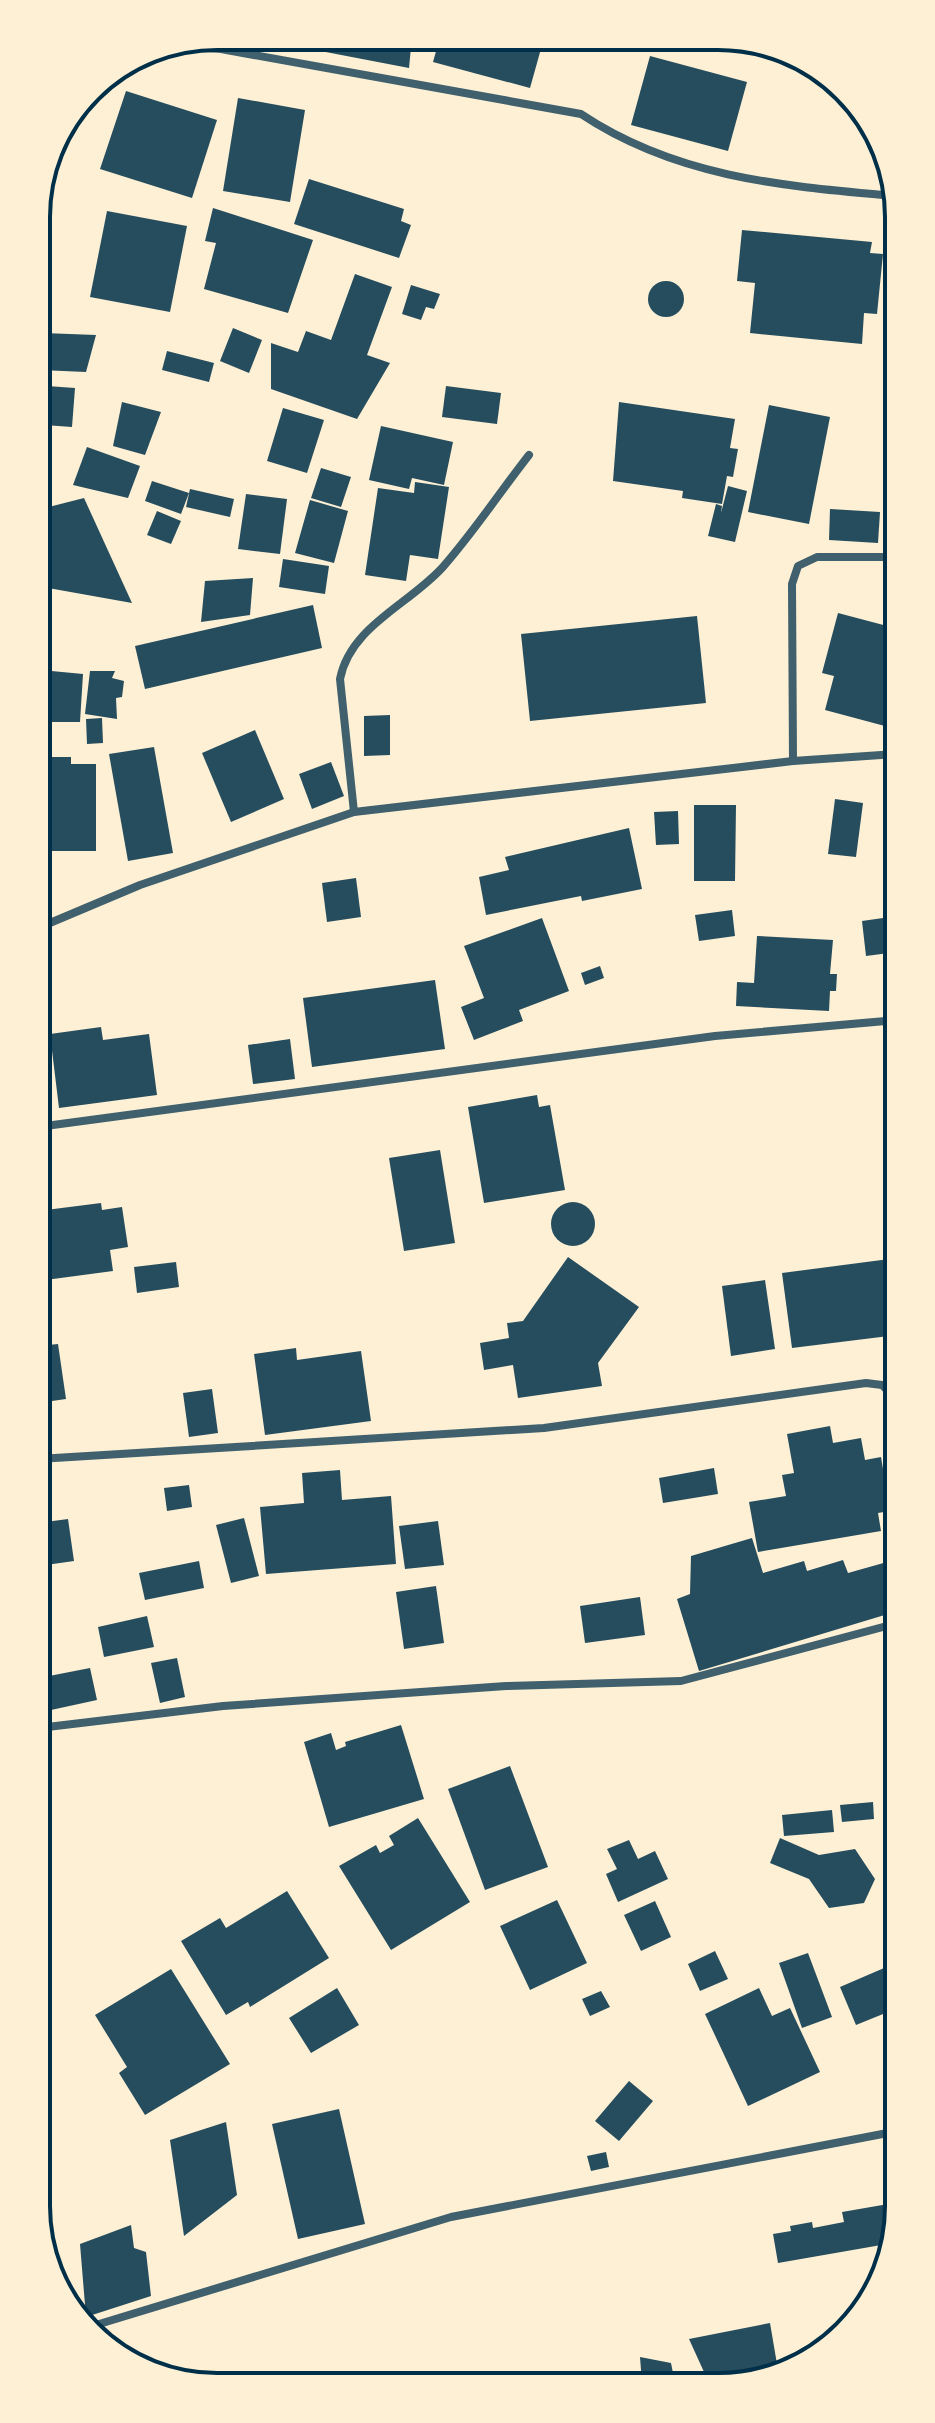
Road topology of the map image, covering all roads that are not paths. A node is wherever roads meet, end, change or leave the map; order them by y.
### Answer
1 (227, 50) edge
2 (884, 195) edge
3 (529, 455) dead end
4 (885, 557) edge
5 (885, 755) edge
6 (793, 761) junction
7 (354, 812) junction
8 (50, 923) edge
9 (885, 1021) edge
10 (50, 1125) edge
11 (885, 1388) edge
12 (50, 1458) edge
13 (885, 1626) edge
14 (50, 1727) edge
15 (885, 2134) edge
16 (99, 2324) edge

1 - 2 street
3 - 7 street
4 - 6 street
5 - 6 street
6 - 7 street
7 - 8 street
9 - 10 street
11 - 12 street
13 - 14 street
15 - 16 street

